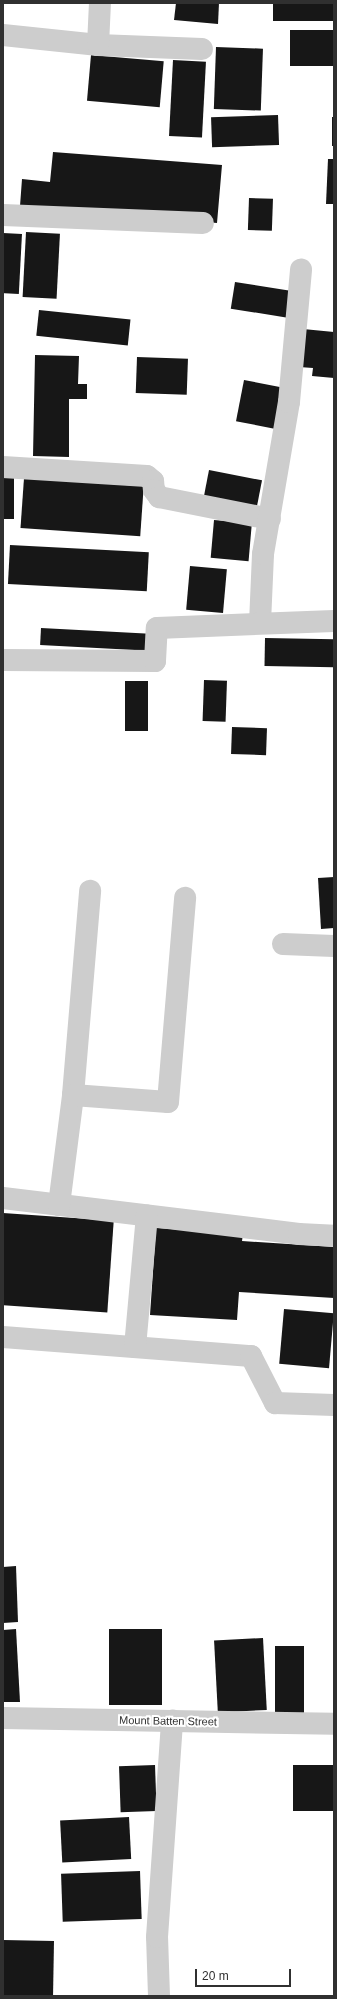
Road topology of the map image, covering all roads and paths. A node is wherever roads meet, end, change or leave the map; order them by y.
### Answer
1 (100, 3) edge
2 (3, 35) edge
3 (98, 45) junction
4 (202, 49) dead end
5 (3, 214) edge
6 (203, 223) dead end
7 (301, 270) dead end
8 (3, 467) edge
9 (270, 519) junction
10 (334, 621) edge
11 (260, 623) junction
12 (3, 660) edge
13 (90, 891) dead end
14 (185, 898) dead end
15 (283, 944) dead end
16 (334, 946) edge
17 (73, 1095) junction
18 (3, 1198) edge
19 (59, 1204) junction
20 (147, 1216) junction
21 (334, 1236) edge
22 (3, 1337) edge
23 (135, 1347) junction
24 (334, 1405) edge
25 (3, 1718) edge
26 (172, 1721) junction
27 (334, 1724) edge
28 (159, 1996) edge

1 - 3 street
2 - 3 street
3 - 4 street
5 - 6 street
7 - 9 street
8 - 9 street
9 - 11 street
10 - 11 street
11 - 12 street
13 - 17 street
14 - 17 street
15 - 16 street
17 - 19 street
18 - 19 street
19 - 20 street
20 - 21 street
20 - 23 street
22 - 23 street
23 - 24 street
25 - 26 street, Mount Batten Street
26 - 27 street, Mount Batten Street
26 - 28 street

